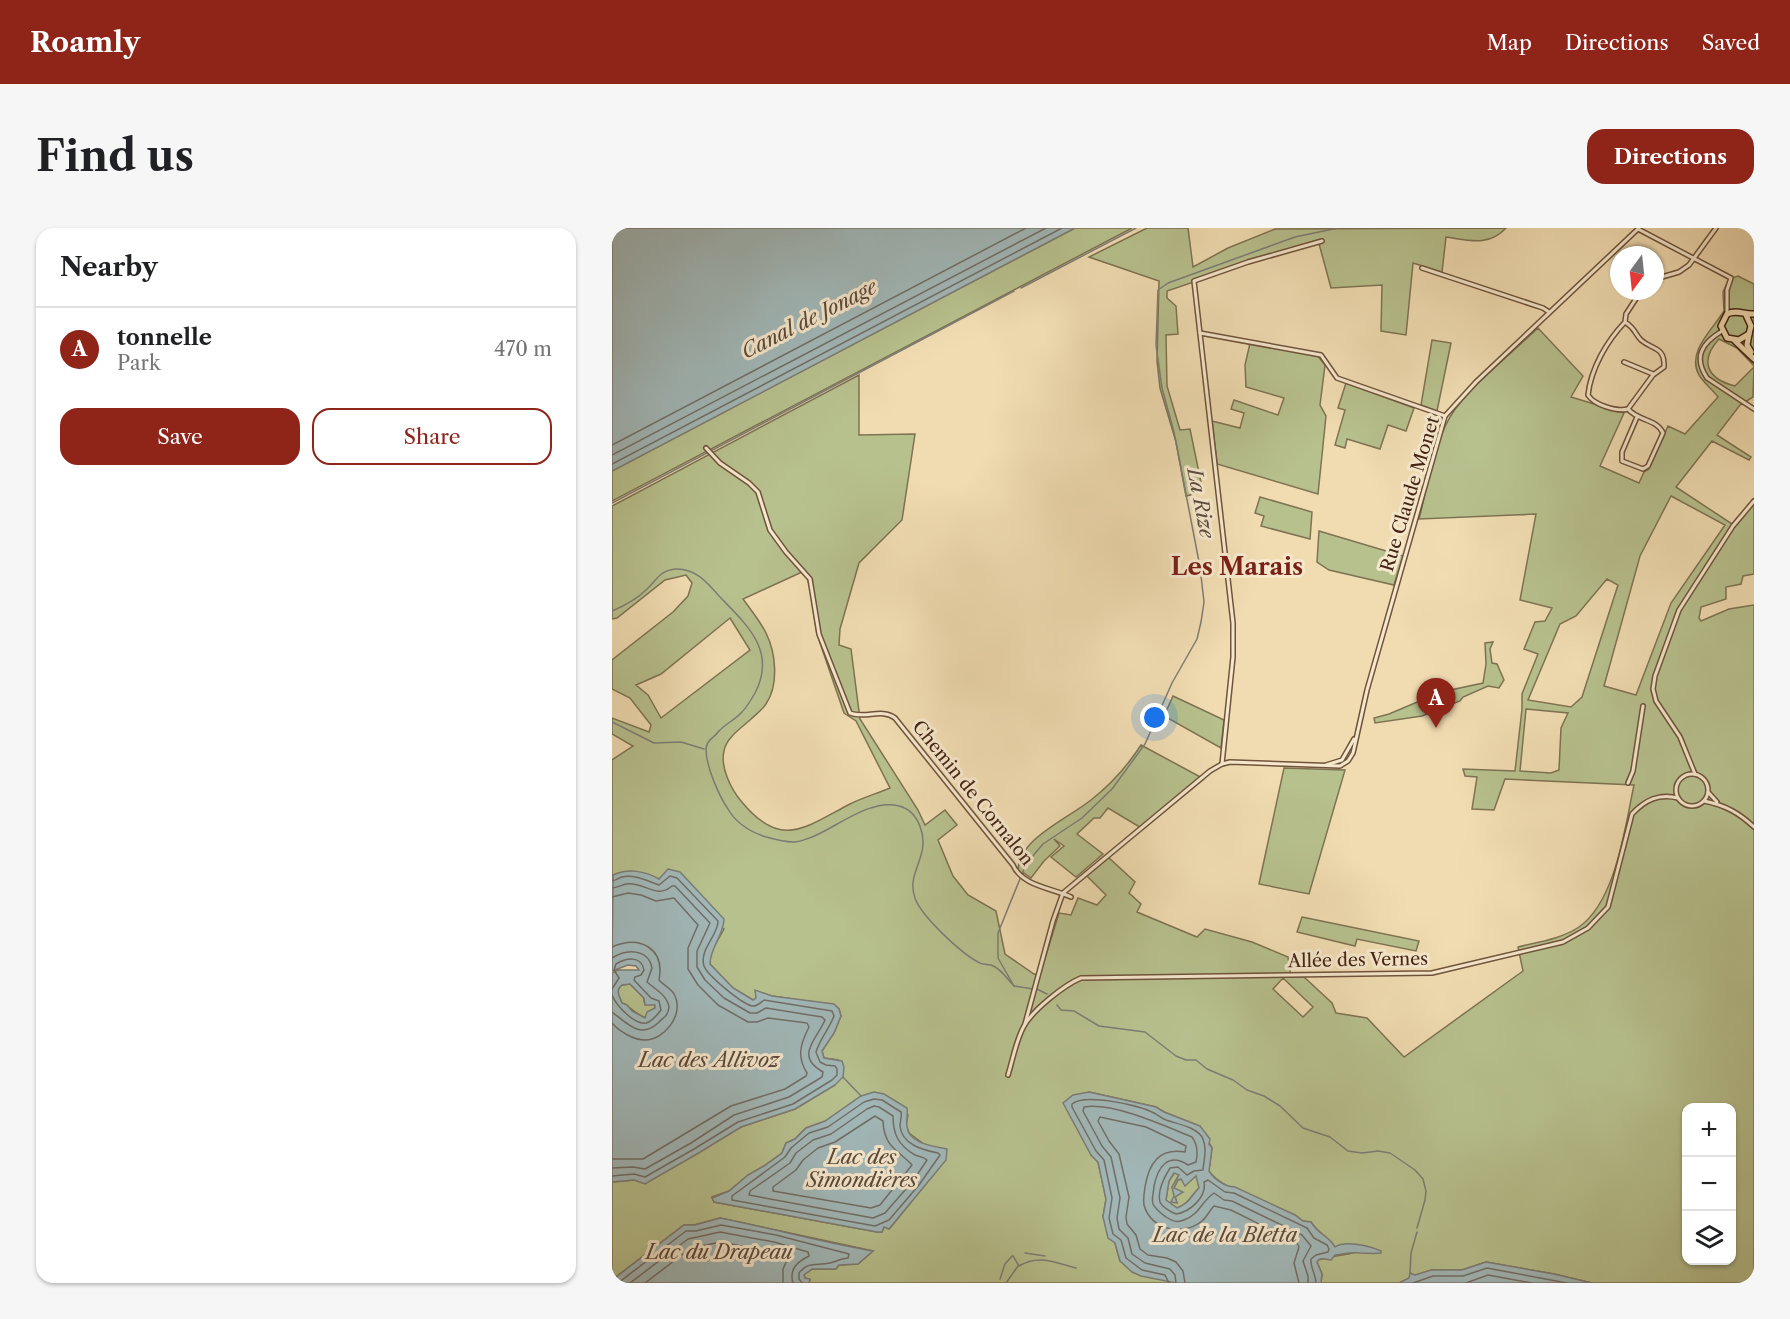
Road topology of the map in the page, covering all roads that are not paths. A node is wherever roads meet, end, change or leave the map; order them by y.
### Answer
1 (1639, 228) edge
2 (1716, 228) edge
3 (1322, 241) dead end
4 (1694, 258) junction
5 (1422, 268) dead end
6 (1664, 276) edge
7 (1635, 300) edge
8 (1729, 304) junction
9 (1735, 311) junction
10 (1549, 312) junction
11 (1727, 314) junction
12 (1746, 315) junction
13 (1754, 315) edge
14 (1625, 322) junction
15 (1752, 325) edge
16 (1722, 331) junction
17 (1200, 333) junction
18 (1749, 334) junction
19 (1735, 341) junction
20 (1754, 357) edge
21 (1624, 362) dead end
22 (1654, 374) junction
23 (1754, 408) edge
24 (1628, 409) junction
25 (1445, 416) junction
26 (1637, 417) junction
27 (706, 448) dead end
28 (1754, 501) edge
29 (1643, 706) dead end
30 (1222, 764) junction
31 (1691, 764) junction
32 (1695, 774) junction
33 (1688, 775) junction
34 (1628, 783) dead end
35 (1676, 788) junction
36 (1708, 792) junction
37 (1667, 795) junction
38 (1678, 798) junction
39 (1704, 801) junction
40 (1718, 803) junction
41 (1754, 827) edge
42 (1063, 893) junction
43 (1071, 897) dead end
44 (1025, 1024) junction
45 (1008, 1075) dead end

1 - 4 street
1 - 10 street, Rue Claude Monet
2 - 4 street
3 - 17 street
4 - 6 street
4 - 8 street
5 - 10 street
7 - 14 street
8 - 9 street
8 - 11 street
9 - 11 main road
9 - 12 main road
10 - 25 street, Rue Claude Monet
11 - 16 main road
12 - 13 main road
12 - 15 main road
14 - 22 street
14 - 24 street
15 - 18 main road
16 - 19 main road
16 - 23 street
17 - 25 street
17 - 30 street
18 - 19 main road
18 - 20 main road
19 - 20 main road
21 - 22 street
22 - 24 street
24 - 26 street
25 - 30 street, Rue Claude Monet
26 - 26 street
27 - 42 street, Chemin de Cornalon
28 - 31 street
29 - 34 street
30 - 42 street
31 - 32 street
31 - 33 street
32 - 33 street
32 - 36 street
33 - 35 street
35 - 37 street, Allée des Vernes
35 - 38 street
36 - 39 street
36 - 40 street
37 - 38 street
37 - 44 street, Allée des Vernes
38 - 39 street
39 - 40 street
40 - 41 street
42 - 43 street, Chemin de Cornalon
42 - 44 street
44 - 45 street, Allée des Vernes

